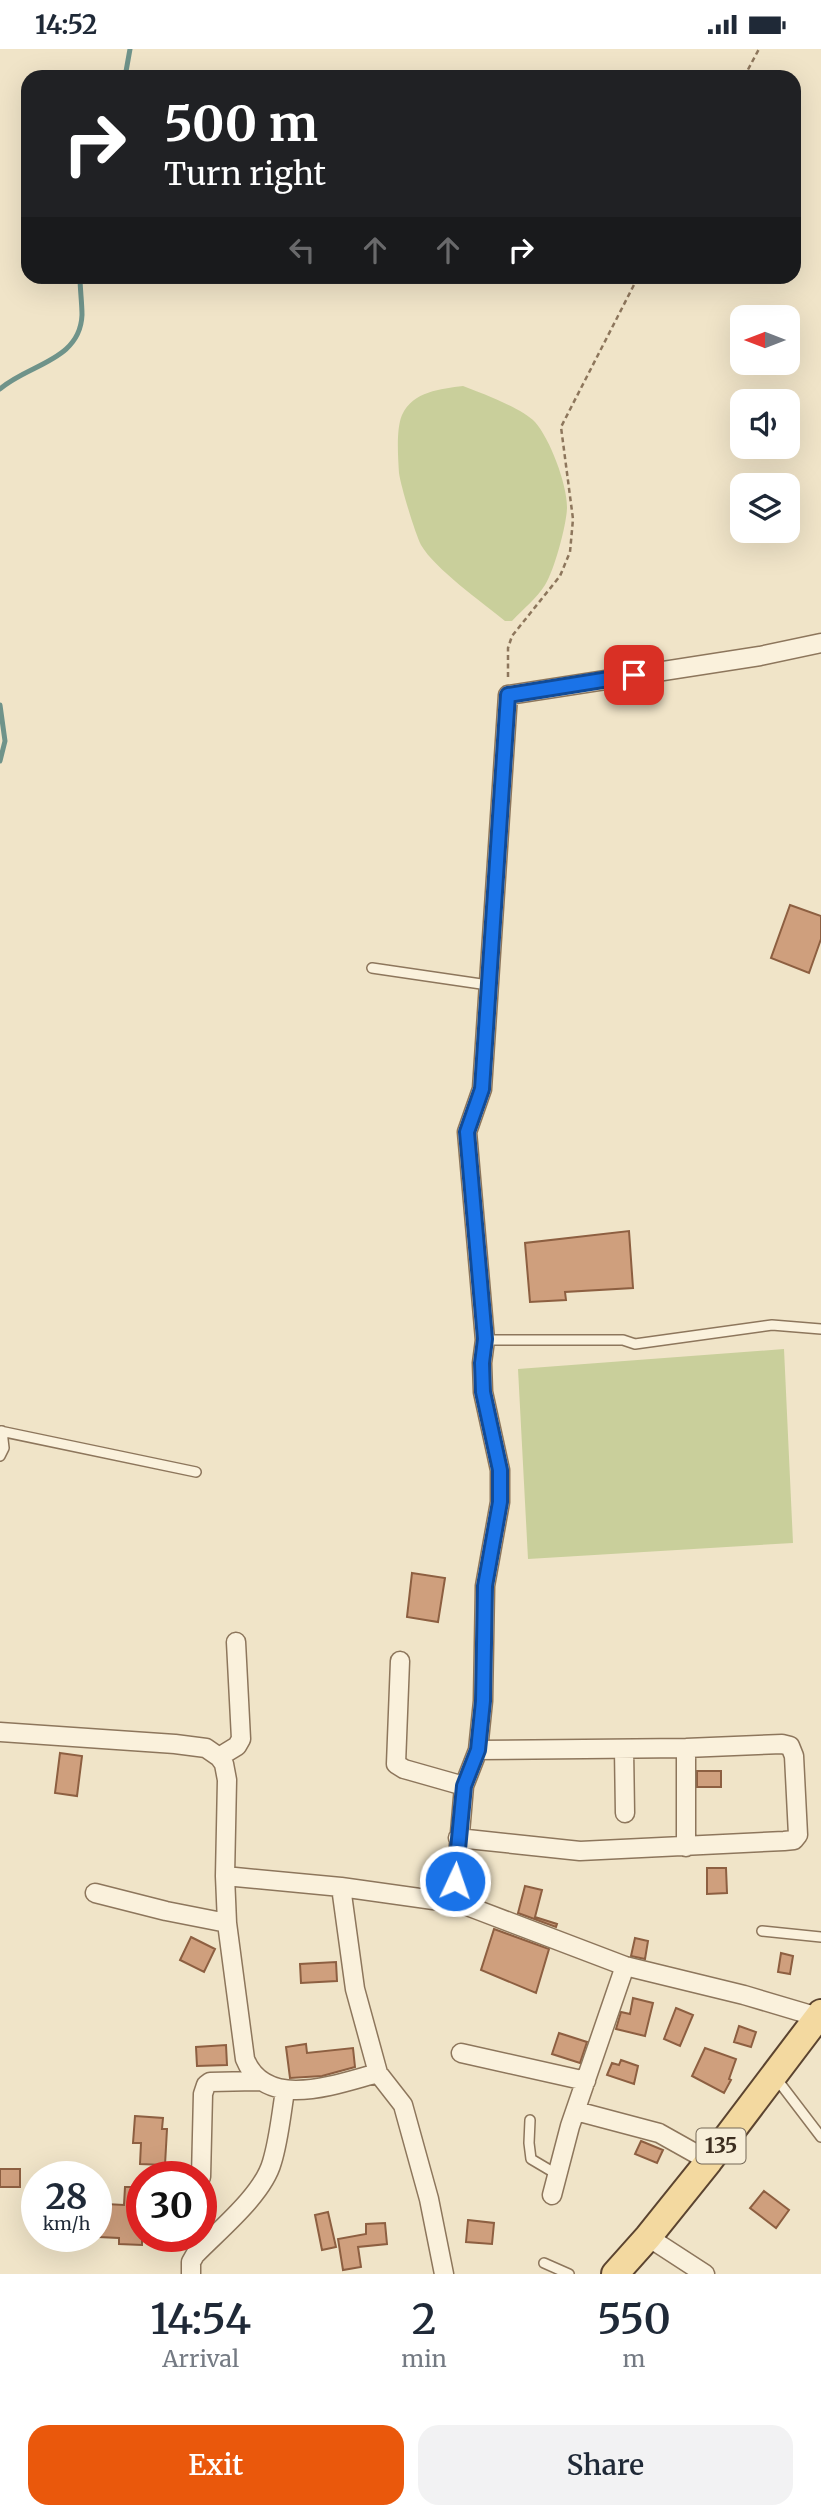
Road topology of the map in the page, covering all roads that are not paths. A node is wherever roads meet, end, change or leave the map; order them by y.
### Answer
1 (821, 643) edge
2 (372, 968) dead end
3 (488, 985) junction
4 (821, 1329) edge
5 (485, 1339) junction
6 (1, 1431) edge
7 (0, 1456) edge
8 (197, 1472) dead end
9 (236, 1642) dead end
10 (400, 1661) dead end
11 (0, 1732) edge
12 (686, 1748) junction
13 (624, 1749) junction
14 (478, 1750) junction
15 (219, 1757) junction
16 (464, 1786) junction
17 (625, 1813) dead end
18 (458, 1838) junction
19 (686, 1847) junction
20 (225, 1876) junction
21 (341, 1887) junction
22 (95, 1893) dead end
23 (454, 1903) junction
24 (227, 1923) junction
25 (762, 1931) dead end
26 (821, 1937) edge
27 (625, 1966) junction
28 (820, 2015) edge
29 (461, 2053) dead end
30 (379, 2073) junction
31 (775, 2077) junction
32 (261, 2081) junction
33 (586, 2081) junction
34 (285, 2091) junction
35 (576, 2111) junction
36 (530, 2120) dead end
37 (821, 2137) edge
38 (201, 2161) edge
39 (709, 2161) junction
40 (558, 2175) junction
41 (552, 2195) dead end
42 (648, 2237) junction
43 (544, 2263) dead end
44 (191, 2274) edge
45 (444, 2274) edge
46 (569, 2274) edge
47 (615, 2274) edge
48 (705, 2274) edge

1 - 3 street
2 - 3 lane
3 - 5 street
4 - 5 lane
5 - 14 street
6 - 7 lane
6 - 8 lane
9 - 15 street
10 - 16 street
11 - 15 street
12 - 13 street
12 - 19 street
12 - 19 street
13 - 14 street
13 - 17 street
14 - 16 street
15 - 20 street
16 - 18 street
18 - 19 street
18 - 23 street
20 - 21 street
20 - 24 street
21 - 23 street
21 - 30 street
22 - 24 street
23 - 27 street
24 - 32 street
25 - 26 lane
27 - 28 street
27 - 33 street
28 - 31 main road, 135
29 - 33 street
30 - 34 street
30 - 45 street
31 - 37 lane
31 - 39 main road, 135
32 - 34 street
32 - 38 street
33 - 35 street
34 - 44 street
35 - 39 street
35 - 40 street
36 - 40 lane
39 - 42 main road, 135
40 - 41 street
42 - 47 main road, 135
42 - 48 street
43 - 46 lane

